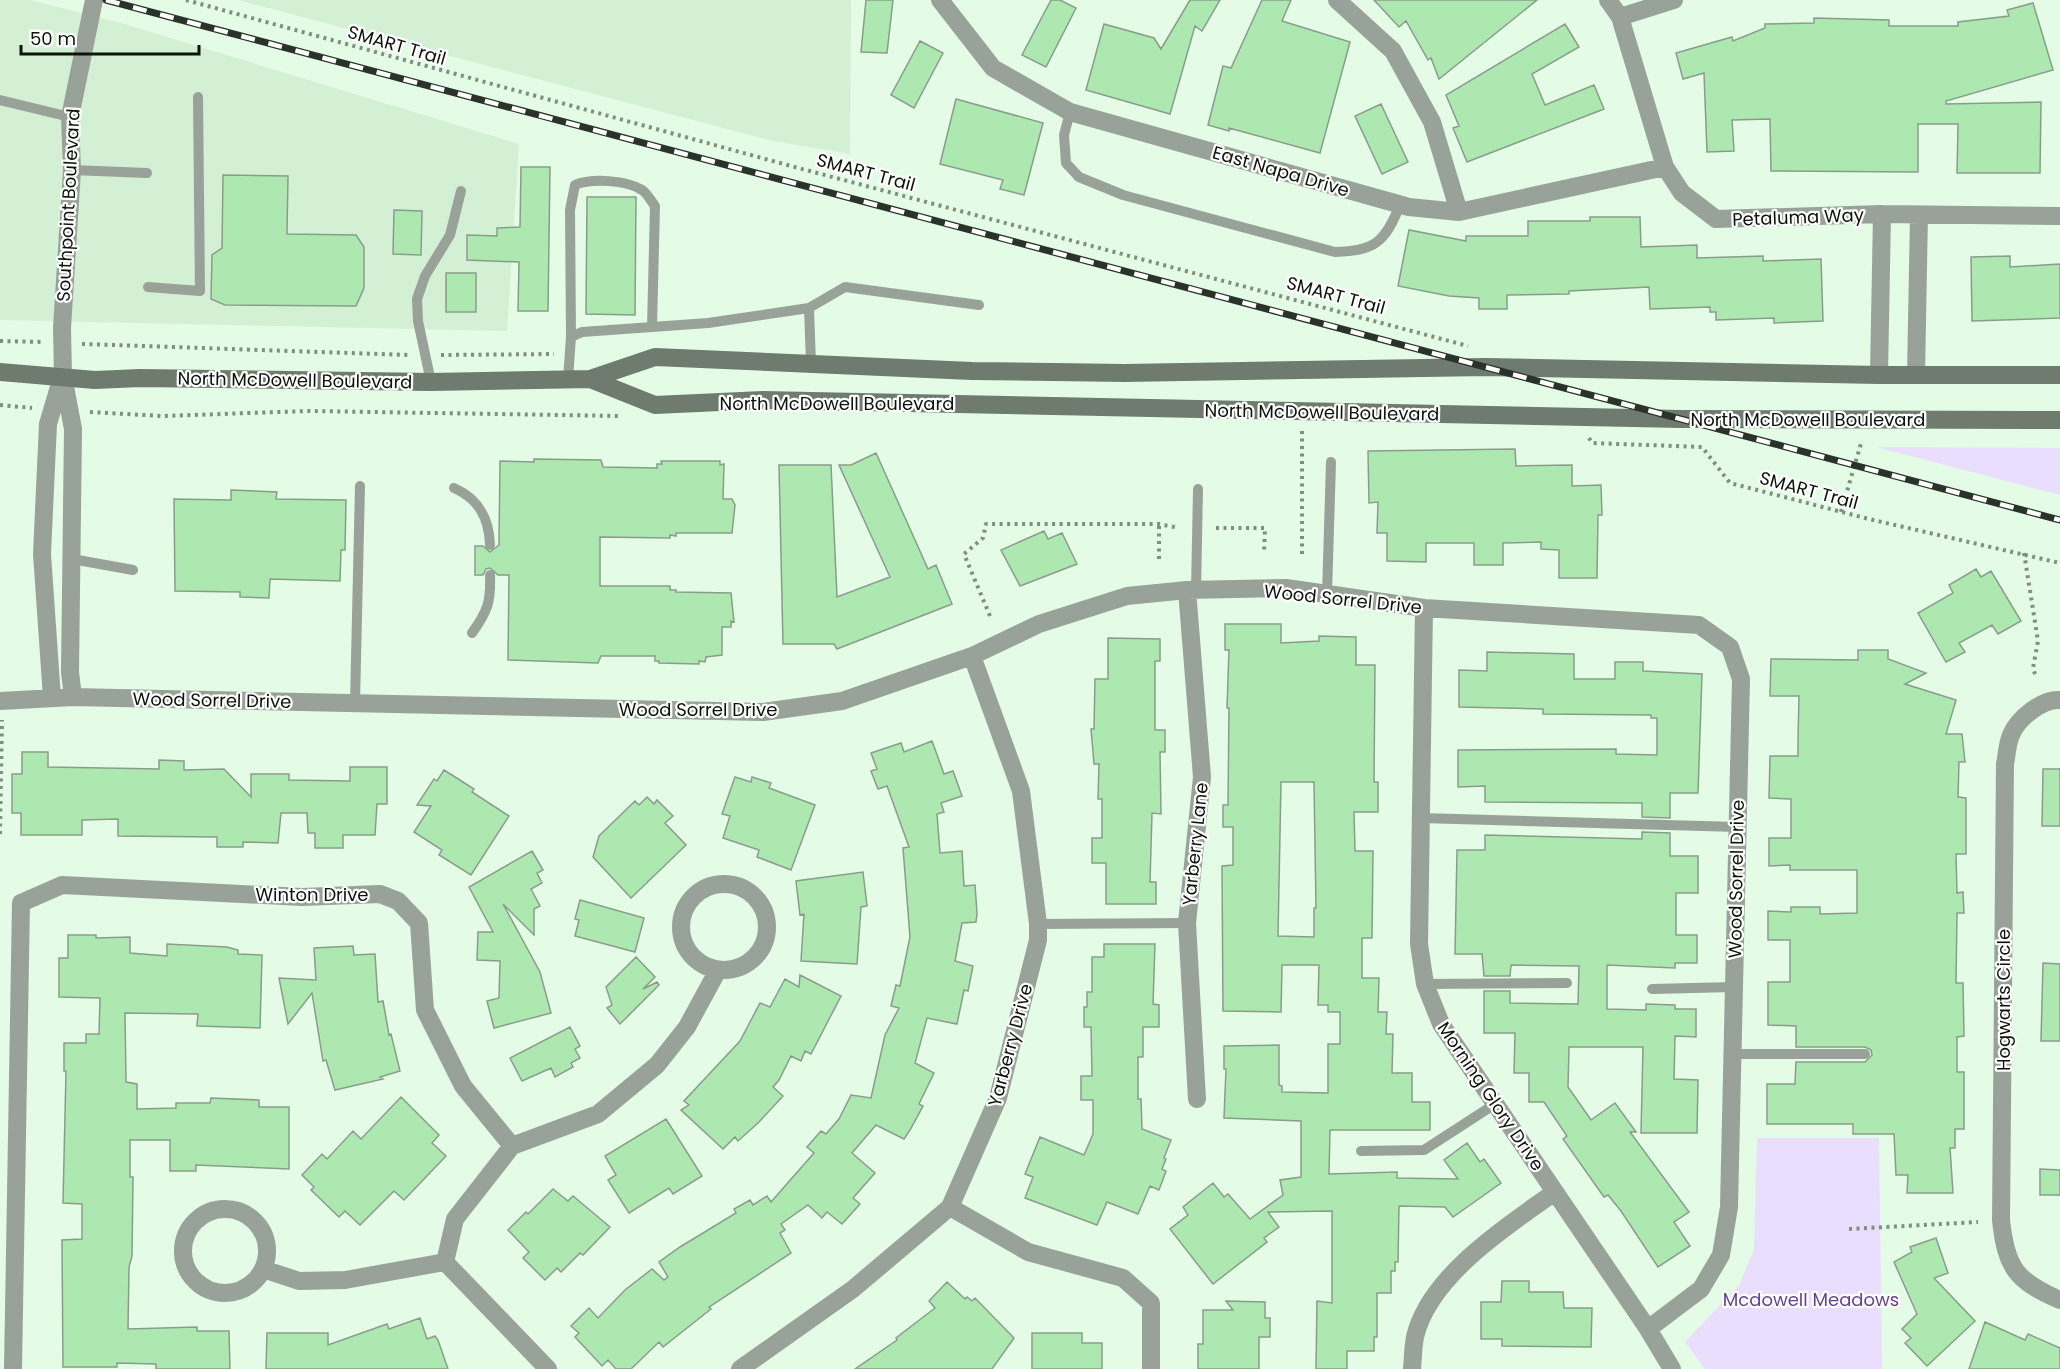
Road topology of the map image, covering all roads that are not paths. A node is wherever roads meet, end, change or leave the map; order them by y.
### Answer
1 (94, 0) edge
2 (940, 0) edge
3 (1338, 0) edge
4 (1608, 0) edge
5 (1674, 0) edge
6 (1620, 17) junction
7 (198, 97) dead end
8 (0, 100) edge
9 (1070, 112) junction
10 (70, 117) junction
11 (1665, 167) junction
12 (72, 170) junction
13 (147, 172) dead end
14 (461, 191) dead end
15 (1400, 204) junction
16 (1459, 212) junction
17 (1882, 214) junction
18 (1919, 215) junction
19 (2060, 216) edge
20 (148, 287) dead end
21 (979, 305) dead end
22 (809, 308) junction
23 (652, 327) junction
24 (571, 337) junction
25 (811, 364) junction
26 (0, 372) edge
27 (1879, 375) junction
28 (1916, 375) junction
29 (2060, 375) edge
30 (63, 376) junction
31 (568, 379) junction
32 (590, 380) junction
33 (431, 382) junction
34 (2060, 420) edge
35 (1331, 462) dead end
36 (360, 486) dead end
37 (454, 488) dead end
38 (1198, 489) dead end
39 (490, 546) dead end
40 (72, 559) junction
41 (133, 570) dead end
42 (490, 575) dead end
43 (1192, 590) junction
44 (1327, 594) junction
45 (1424, 608) junction
46 (472, 633) dead end
47 (972, 656) junction
48 (73, 697) junction
49 (52, 698) junction
50 (2060, 700) edge
51 (1, 701) edge
52 (355, 703) junction
53 (1420, 818) junction
54 (1738, 827) junction
55 (1186, 923) junction
56 (1038, 924) junction
57 (718, 970) junction
58 (1567, 983) dead end
59 (1425, 984) junction
60 (1734, 987) junction
61 (1652, 989) dead end
62 (1732, 1054) junction
63 (1865, 1054) dead end
64 (1197, 1099) dead end
65 (1495, 1104) junction
66 (512, 1146) junction
67 (1361, 1150) dead end
68 (1555, 1192) junction
69 (950, 1207) junction
70 (445, 1262) junction
71 (263, 1269) junction
72 (2060, 1300) edge
73 (1648, 1329) junction
74 (761, 1362) edge
75 (13, 1369) edge
76 (548, 1369) edge
77 (740, 1369) edge
78 (1151, 1369) edge
79 (1412, 1369) edge
80 (1672, 1369) edge

1 - 10 street, Southpoint Boulevard
2 - 9 street, East Napa Drive
3 - 16 street
4 - 6 street, Petaluma Way
5 - 6 street
6 - 11 street, Petaluma Way
7 - 20 lane
8 - 10 lane
9 - 15 street, East Napa Drive
9 - 15 lane
10 - 12 street, Southpoint Boulevard
11 - 16 street, East Napa Drive
11 - 17 street, Petaluma Way
12 - 13 lane
12 - 30 street, Southpoint Boulevard
14 - 33 lane
15 - 16 street, East Napa Drive
17 - 18 street, Petaluma Way
17 - 27 street
18 - 19 street, Petaluma Way
18 - 28 street
21 - 22 lane
22 - 23 lane
22 - 25 lane
23 - 24 lane
23 - 24 lane
24 - 31 lane
25 - 27 main road, North McDowell Boulevard
25 - 32 main road, North McDowell Boulevard
26 - 30 main road, North McDowell Boulevard
27 - 28 main road, North McDowell Boulevard
28 - 29 main road, North McDowell Boulevard
30 - 33 main road, North McDowell Boulevard
30 - 40 street, Southpoint Boulevard
30 - 49 street, Southpoint Boulevard
31 - 32 main road, North McDowell Boulevard
31 - 33 main road, North McDowell Boulevard
32 - 34 main road, North McDowell Boulevard
35 - 44 lane
36 - 52 lane
37 - 39 lane
38 - 43 lane
40 - 41 lane
40 - 48 street, Southpoint Boulevard
42 - 46 lane
43 - 44 street, Wood Sorrel Drive
43 - 47 street, Wood Sorrel Drive
43 - 55 street, Yarberry Lane
44 - 45 street, Wood Sorrel Drive
45 - 53 street, Morning Glory Drive
45 - 54 street, Wood Sorrel Drive
47 - 52 street, Wood Sorrel Drive
47 - 56 street, Yarberry Drive
48 - 49 street, Wood Sorrel Drive
48 - 52 street, Wood Sorrel Drive
49 - 51 street, Wood Sorrel Drive
50 - 72 street, Hogwarts Circle
53 - 54 lane
53 - 59 street, Morning Glory Drive
54 - 60 street, Wood Sorrel Drive
55 - 56 lane
55 - 64 street, Yarberry Lane
56 - 69 street, Yarberry Drive
57 - 57 street
57 - 66 street
58 - 59 lane
59 - 65 street, Morning Glory Drive
60 - 61 lane
60 - 62 street, Wood Sorrel Drive
62 - 63 lane
62 - 73 street, Wood Sorrel Drive
65 - 67 lane
65 - 68 street, Morning Glory Drive
66 - 70 street
66 - 75 street, Winton Drive
68 - 73 street, Morning Glory Drive
68 - 79 street
69 - 74 street, Yarberry Drive
69 - 78 street
70 - 71 street
70 - 76 street
71 - 71 street
73 - 80 street, Morning Glory Drive
74 - 77 street, Yarberry Drive

